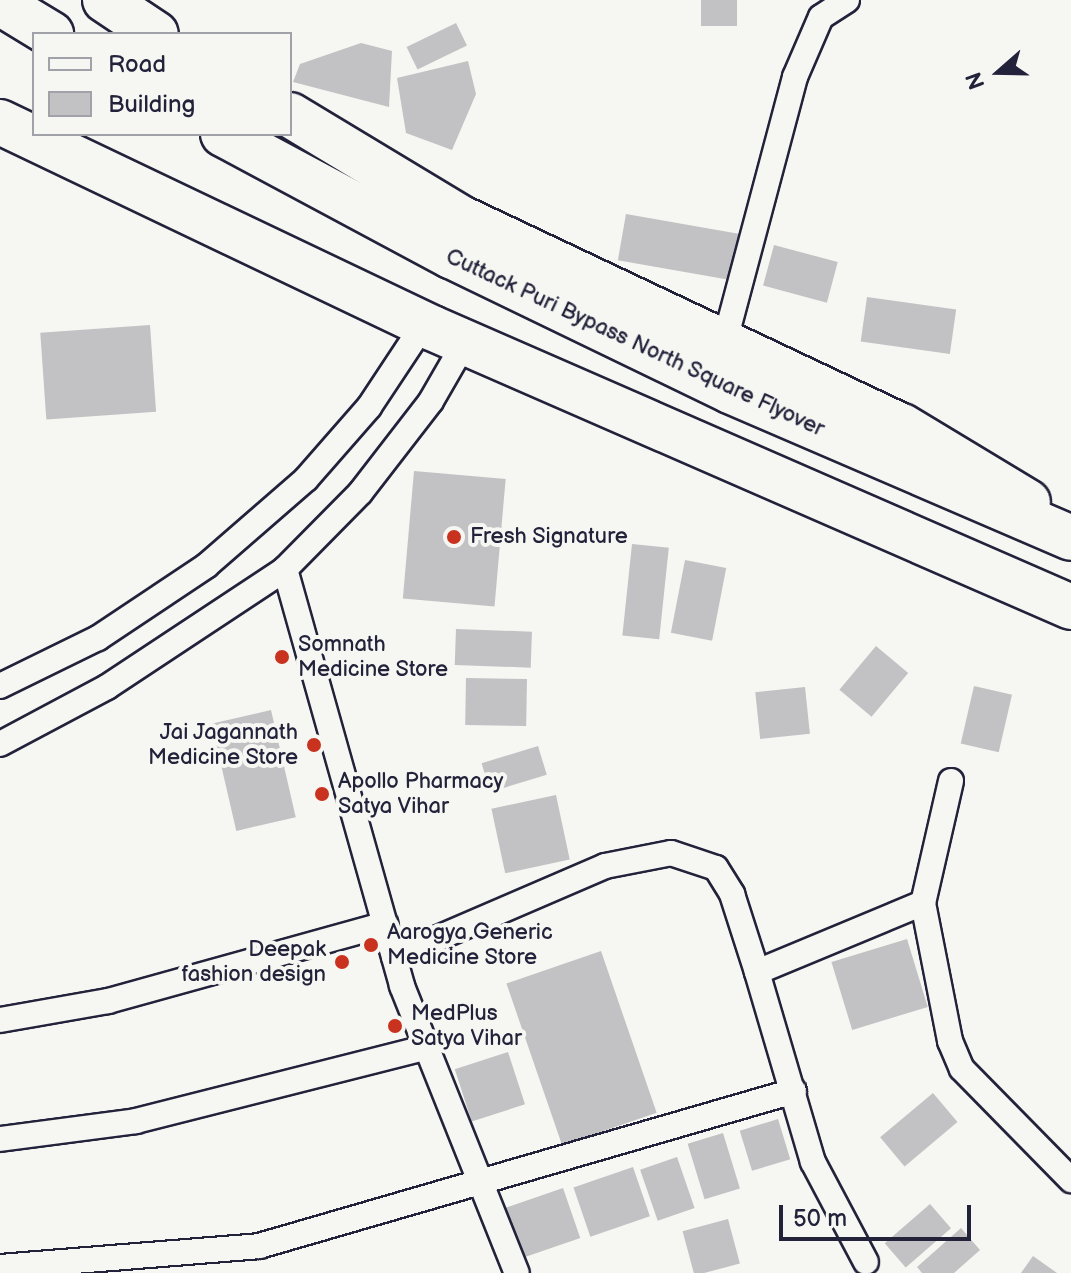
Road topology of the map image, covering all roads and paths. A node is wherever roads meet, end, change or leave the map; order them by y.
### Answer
1 (847, 0) edge
2 (0, 3) edge
3 (48, 32) edge
4 (292, 116) edge
5 (0, 122) edge
6 (227, 136) edge
7 (445, 333) junction
8 (724, 344) junction
9 (1064, 535) edge
10 (285, 569) junction
11 (1071, 607) edge
12 (0, 686) edge
13 (0, 744) edge
14 (951, 781) dead end
15 (923, 903) junction
16 (385, 924) junction
17 (394, 957) junction
18 (757, 972) junction
19 (0, 1020) edge
20 (424, 1048) junction
21 (794, 1091) junction
22 (0, 1139) edge
23 (478, 1179) junction
24 (1071, 1180) edge
25 (866, 1262) dead end
26 (0, 1267) edge
27 (509, 1272) edge

1 - 8 street
2 - 3 highway
4 - 8 highway
5 - 7 highway
6 - 9 highway, Cuttack Puri Bypass North Square Flyover
7 - 10 street
7 - 11 highway
7 - 12 street
8 - 9 highway
10 - 13 street
10 - 16 street
14 - 15 street
15 - 18 street
15 - 24 street
16 - 17 street
16 - 19 street
17 - 18 street
17 - 20 street
18 - 21 street
20 - 22 street
20 - 23 street
21 - 23 street
21 - 25 street
23 - 26 street
23 - 27 street

